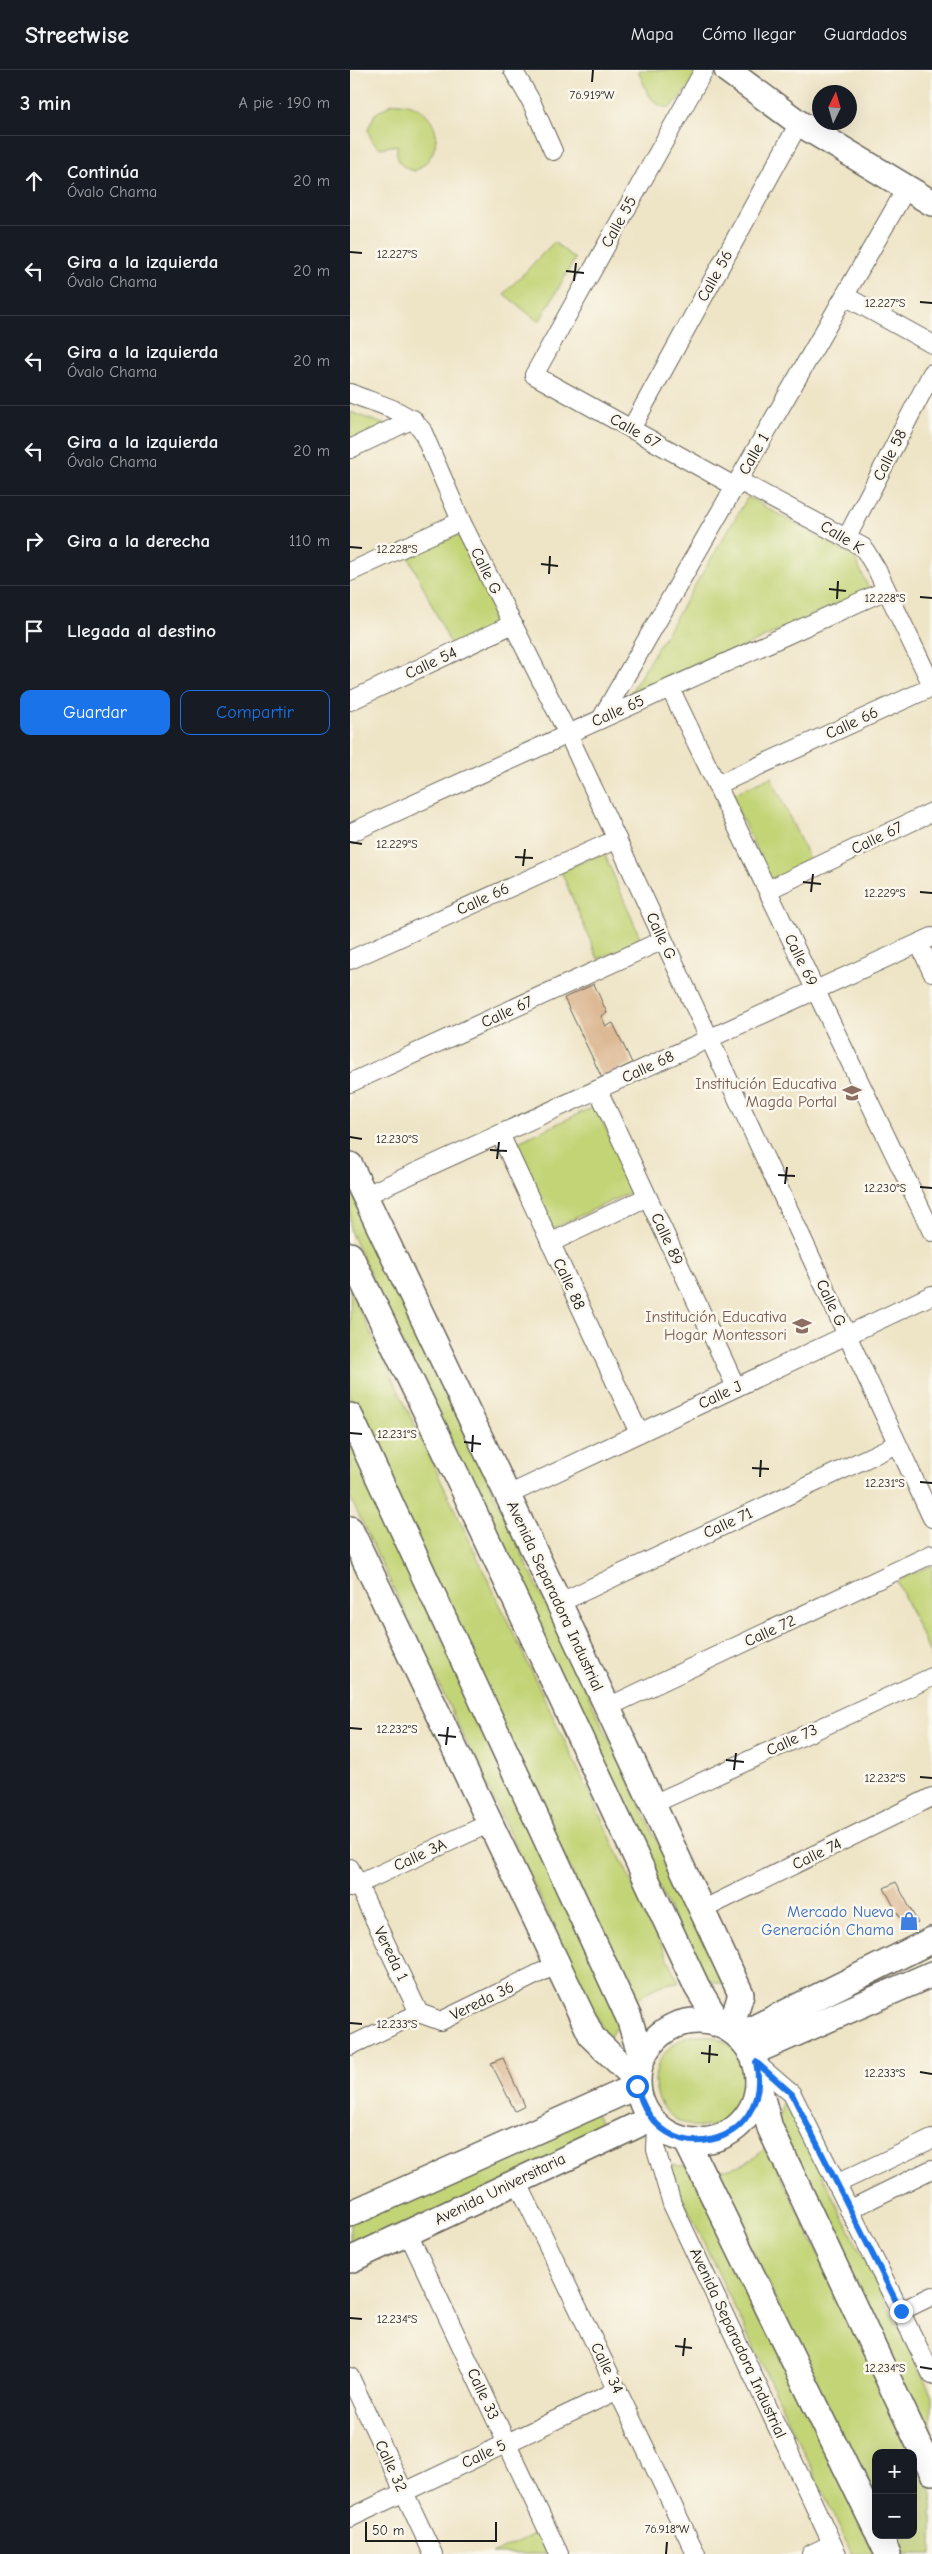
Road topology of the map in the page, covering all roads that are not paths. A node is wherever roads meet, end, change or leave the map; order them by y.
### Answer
1 (513, 70) edge
2 (704, 70) edge
3 (727, 70) edge
4 (799, 123) junction
5 (553, 151) dead end
6 (906, 189) junction
7 (932, 203) edge
8 (845, 296) junction
9 (932, 344) edge
10 (932, 373) edge
11 (534, 375) joint
12 (350, 393) edge
13 (413, 419) junction
14 (631, 429) junction
15 (350, 449) edge
16 (737, 484) junction
17 (461, 521) junction
18 (847, 537) junction
19 (350, 572) edge
20 (886, 590) junction
21 (513, 624) junction
22 (932, 686) edge
23 (670, 688) junction
24 (350, 701) edge
25 (601, 719) junction
26 (568, 734) junction
27 (717, 784) junction
28 (932, 812) edge
29 (350, 833) edge
30 (617, 839) junction
31 (768, 890) junction
32 (664, 940) junction
33 (925, 940) edge
34 (350, 960) edge
35 (932, 972) edge
36 (816, 990) junction
37 (709, 1039) junction
38 (350, 1083) edge
39 (598, 1090) junction
40 (500, 1134) junction
41 (350, 1165) edge
42 (364, 1196) junction
43 (647, 1196) junction
44 (932, 1232) edge
45 (550, 1243) junction
46 (350, 1254) edge
47 (932, 1295) edge
48 (846, 1335) junction
49 (736, 1388) junction
50 (350, 1416) edge
51 (639, 1433) junction
52 (897, 1444) junction
53 (508, 1495) junction
54 (932, 1518) edge
55 (350, 1529) edge
56 (932, 1554) edge
57 (559, 1603) junction
58 (932, 1677) edge
59 (608, 1707) junction
60 (932, 1797) edge
61 (653, 1804) junction
62 (490, 1823) junction
63 (350, 1868) edge
64 (354, 1886) edge
65 (702, 1910) junction
66 (932, 1940) edge
67 (558, 1964) junction
68 (932, 1974) edge
69 (419, 2013) junction
70 (350, 2046) edge
71 (742, 2048) junction
72 (639, 2075) junction
73 (654, 2122) junction
74 (932, 2139) edge
75 (686, 2140) junction
76 (932, 2169) edge
77 (517, 2181) junction
78 (836, 2184) junction
79 (849, 2210) junction
80 (350, 2214) edge
81 (408, 2233) junction
82 (350, 2260) edge
83 (932, 2296) edge
84 (901, 2311) junction
85 (932, 2375) edge
86 (350, 2377) edge
87 (618, 2390) junction
88 (507, 2444) junction
89 (932, 2472) edge
90 (404, 2492) junction
91 (350, 2518) edge
92 (872, 2521) edge
93 (881, 2539) edge
94 (834, 2549) edge
95 (433, 2554) edge
96 (559, 2554) edge
97 (696, 2554) edge
98 (811, 2554) edge
99 (888, 2554) edge

1 - 5 street
2 - 11 street, Calle 55
3 - 4 street
4 - 6 street
4 - 14 street, Calle 56
6 - 7 street
6 - 8 street, Calle 1
8 - 9 street
8 - 16 street, Calle 1
10 - 18 street, Calle 58
11 - 14 street, Calle 67
12 - 13 street
13 - 15 street
13 - 17 street, Calle G
14 - 16 street, Calle 67
16 - 18 street, Calle K
16 - 25 street, Calle 1
17 - 19 street
17 - 21 street, Calle G
18 - 20 street, Calle K
20 - 22 street, Calle K
20 - 23 street, Calle 65
21 - 24 street, Calle 54
21 - 26 street, Calle G
22 - 27 street, Calle 66
23 - 25 street, Calle 65
23 - 27 street, Calle 69
25 - 26 street, Calle 65
26 - 29 street, Calle 65
26 - 30 street, Calle G
27 - 31 street, Calle 69
28 - 31 street, Calle 67
30 - 32 street, Calle G
30 - 34 street, Calle 66
31 - 36 street, Calle 69
32 - 37 street, Calle G
32 - 38 street, Calle 67
33 - 35 street
33 - 36 street, Calle 68
36 - 37 street, Calle 68
36 - 44 street, Calle 69
37 - 39 street, Calle 68
37 - 48 street, Calle G
39 - 40 street, Calle 68
39 - 43 street, Calle 89
40 - 42 street, Calle 68
40 - 45 street, Calle 88
41 - 42 street, Avenida Separadora Industrial
42 - 53 street, Avenida Separadora Industrial
43 - 45 street
43 - 49 street, Calle 89
45 - 51 street, Calle 88
46 - 71 street
47 - 48 street, Calle J
48 - 49 street, Calle J
48 - 52 street, Calle G
49 - 51 street, Calle J
50 - 72 street
51 - 53 street, Calle J
52 - 54 street, Calle G
52 - 57 street, Calle 71
53 - 57 street, Avenida Separadora Industrial
55 - 62 street
56 - 59 street, Calle 72
57 - 59 street, Avenida Separadora Industrial
58 - 61 street, Calle 73
59 - 61 street, Avenida Separadora Industrial
60 - 65 street, Calle 74
61 - 65 street, Avenida Separadora Industrial
62 - 64 street, Calle 3A
62 - 67 street
63 - 64 street, Vereda 1
64 - 69 street, Vereda 1
65 - 71 street, Avenida Separadora Industrial
66 - 71 street
67 - 69 street, Vereda 36
67 - 72 street
68 - 71 street
69 - 70 street
71 - 72 street
71 - 75 street
71 - 78 street
71 - 89 street
72 - 73 street
72 - 80 street
73 - 75 street
73 - 77 street, Avenida Universitaria
73 - 94 street, Avenida Separadora Industrial
74 - 78 street
75 - 92 street
76 - 79 street
77 - 81 street, Avenida Universitaria
77 - 87 street, Calle 34
78 - 79 street
79 - 84 street
81 - 82 street, Avenida Universitaria
81 - 88 street, Calle 33
83 - 84 street
84 - 85 street
86 - 90 street, Calle 32
87 - 88 street, Calle 5
87 - 97 street, Calle 34
88 - 90 street, Calle 5
88 - 96 street, Calle 33
90 - 91 street, Calle 5
90 - 95 street, Calle 32
93 - 99 street
94 - 98 street

